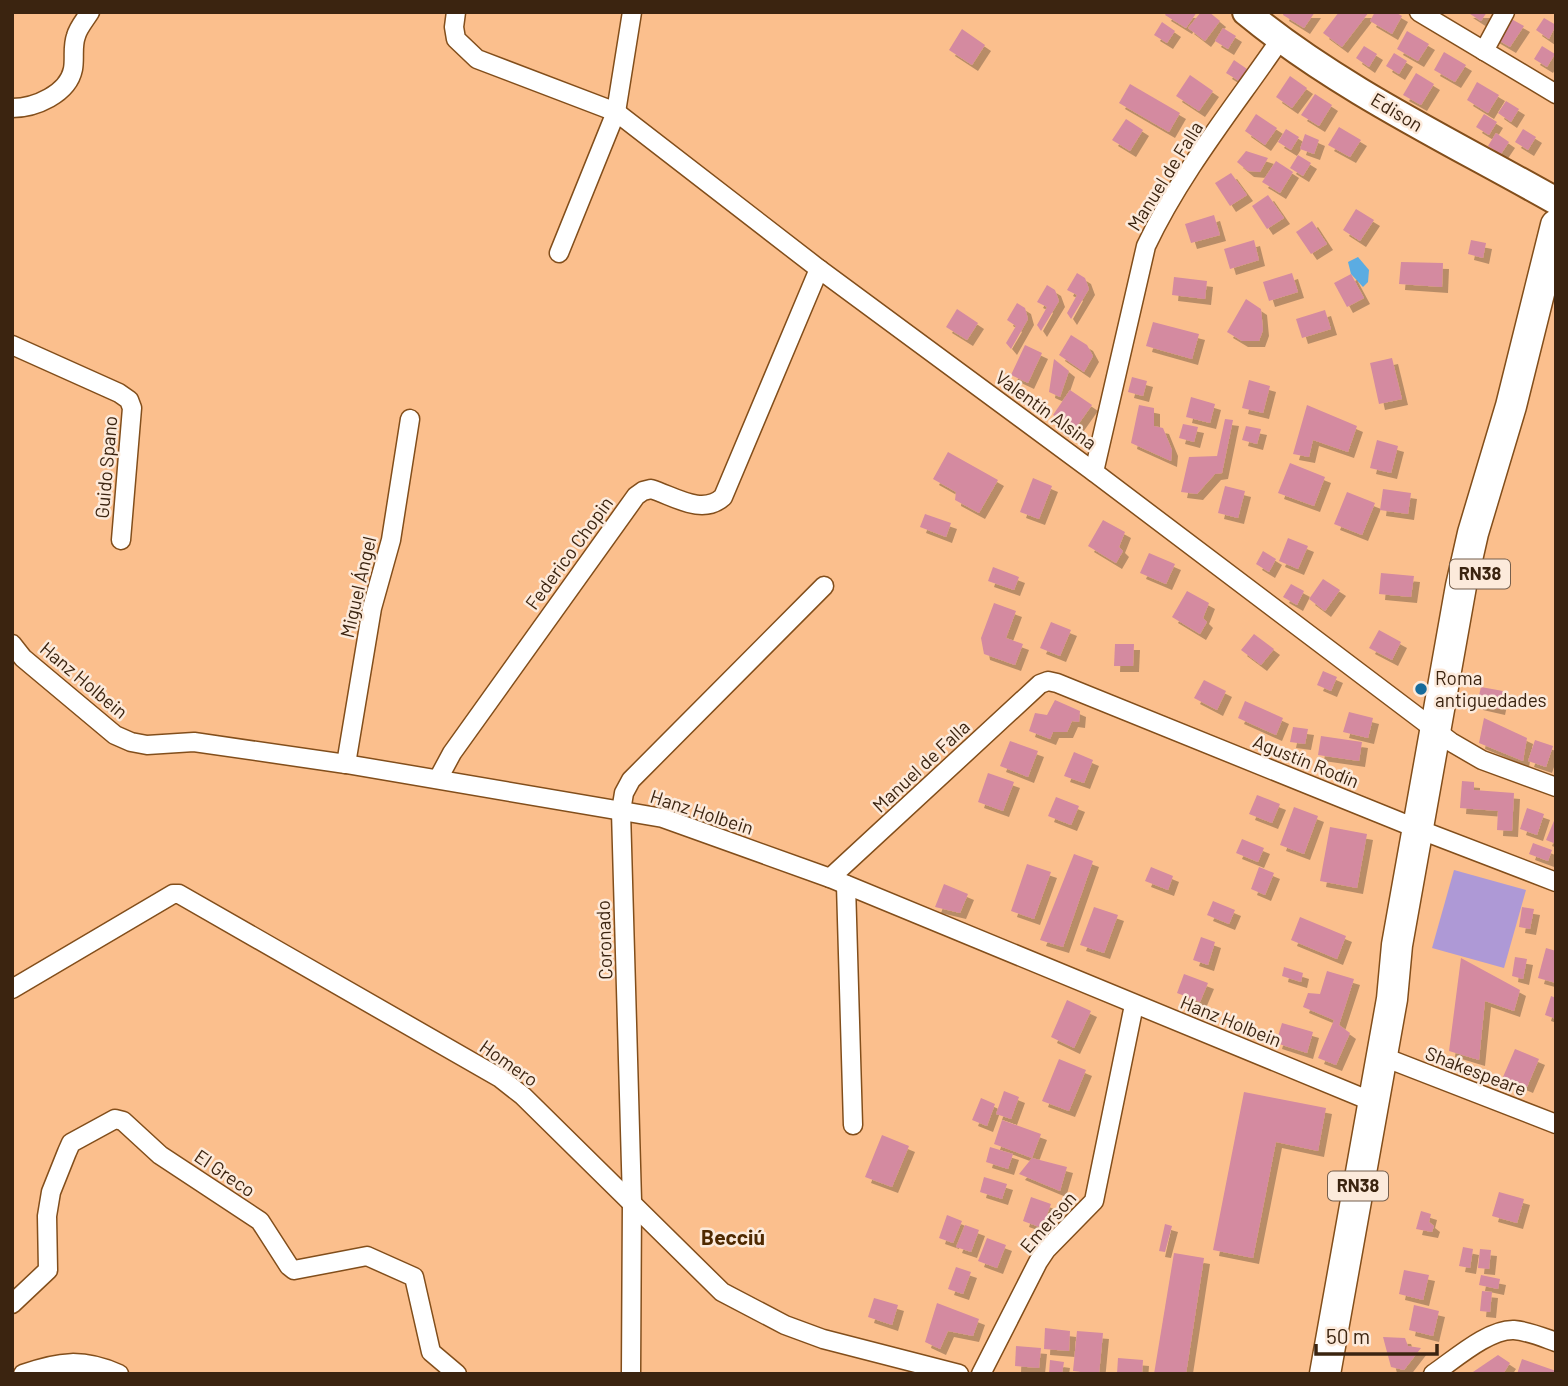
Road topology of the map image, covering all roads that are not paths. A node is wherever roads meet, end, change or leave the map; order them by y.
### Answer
1 (90, 12) edge
2 (456, 12) edge
3 (632, 12) edge
4 (1246, 12) edge
5 (1419, 12) edge
6 (1506, 12) edge
7 (1280, 40) junction
8 (1484, 51) junction
9 (1556, 94) edge
10 (12, 108) edge
11 (616, 112) junction
12 (1556, 201) edge
13 (1556, 225) edge
14 (559, 253) dead end
15 (819, 269) junction
16 (12, 345) edge
17 (1511, 406) junction
18 (410, 419) dead end
19 (1094, 472) junction
20 (121, 541) dead end
21 (824, 586) dead end
22 (12, 644) edge
23 (1040, 684) joint
24 (1443, 736) junction
25 (346, 764) junction
26 (438, 779) junction
27 (1556, 787) edge
28 (621, 811) junction
29 (1430, 828) junction
30 (837, 882) junction
31 (1556, 883) edge
32 (12, 989) edge
33 (1134, 1005) junction
34 (1381, 1056) junction
35 (1373, 1102) junction
36 (1556, 1124) edge
37 (853, 1125) dead end
38 (632, 1201) junction
39 (12, 1304) edge
40 (1556, 1342) edge
41 (23, 1374) edge
42 (119, 1374) edge
43 (457, 1374) edge
44 (631, 1374) edge
45 (959, 1374) edge
46 (981, 1374) edge
47 (1325, 1374) edge
48 (1433, 1374) edge

1 - 10 street
2 - 11 street, Valentín Alsina
3 - 11 street
4 - 7 street, Edison
5 - 8 street
6 - 8 street
7 - 12 street, Edison
7 - 19 street, Manuel de Falla
8 - 9 street
11 - 14 street
11 - 15 street, Valentín Alsina
13 - 17 main road, RN38
15 - 19 street, Valentín Alsina
15 - 26 street, Federico Chopin
16 - 20 street, Guido Spano
17 - 24 main road, RN38
17 - 24 main road, RN38
18 - 25 street, Miguel Ángel
19 - 24 street, Valentín Alsina
21 - 28 street, Coronado
22 - 25 street, Hanz Holbein
23 - 29 street, Agustín Rodín
23 - 30 street, Manuel de Falla
24 - 27 street, Valentín Alsina
24 - 29 main road, RN38
25 - 26 street, Hanz Holbein
26 - 28 street, Hanz Holbein
28 - 30 street, Hanz Holbein
28 - 38 street, Coronado
29 - 31 street, Agustín Rodín
29 - 34 main road, RN38
30 - 33 street, Hanz Holbein
30 - 37 street
32 - 38 street, Homero
33 - 35 street, Hanz Holbein
33 - 46 street, Emerson
34 - 35 main road, RN38
34 - 36 street, Shakespeare
35 - 47 main road, RN38
38 - 44 street, Coronado
38 - 45 street, Homero
39 - 43 street, El Greco
40 - 48 street
41 - 42 street

